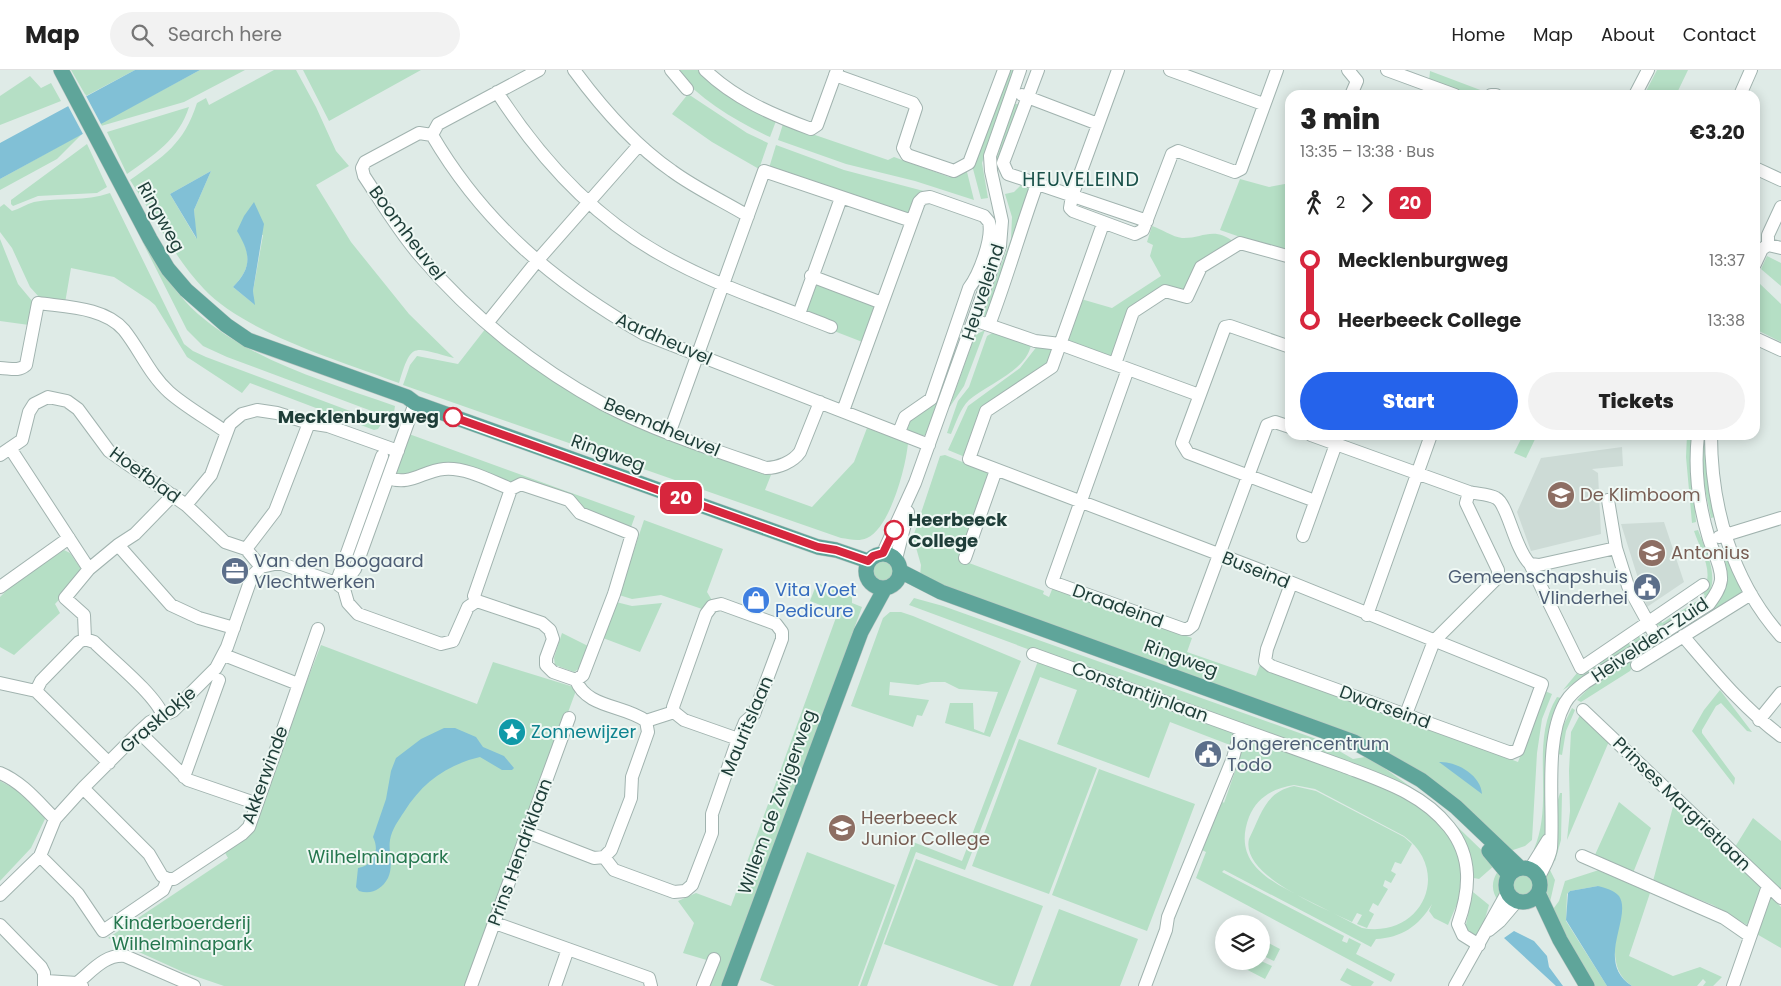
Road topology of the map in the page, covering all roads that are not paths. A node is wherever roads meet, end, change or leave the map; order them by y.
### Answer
1 (539, 70) edge
2 (574, 70) edge
3 (671, 70) edge
4 (705, 70) edge
5 (1004, 70) edge
6 (1020, 70) edge
7 (1038, 70) edge
8 (1118, 70) edge
9 (1170, 70) edge
10 (1277, 70) edge
11 (1348, 70) edge
12 (1386, 70) edge
13 (1648, 70) edge
14 (1751, 70) edge
15 (62, 73) edge
16 (836, 73) edge
17 (1423, 76) edge
18 (687, 89) dead end
19 (1353, 90) edge
20 (1447, 90) edge
21 (1638, 90) edge
22 (1742, 90) edge
23 (497, 92) junction
24 (1012, 92) junction
25 (1028, 97) junction
26 (1263, 104) junction
27 (1098, 124) junction
28 (432, 135) junction
29 (639, 145) junction
30 (1760, 170) edge
31 (1781, 180) edge
32 (1037, 184) junction
33 (1072, 196) junction
34 (841, 198) junction
35 (588, 202) junction
36 (1781, 207) edge
37 (748, 216) junction
38 (912, 221) junction
39 (1103, 224) junction
40 (1145, 225) junction
41 (1765, 247) junction
42 (1781, 248) edge
43 (1285, 256) edge
44 (1760, 256) edge
45 (537, 261) junction
46 (812, 276) junction
47 (723, 284) junction
48 (882, 303) junction
49 (799, 314) junction
50 (974, 320) junction
51 (488, 322) junction
52 (989, 326) junction
53 (831, 327) dead end
54 (1760, 340) edge
55 (1060, 344) junction
56 (1285, 345) edge
57 (1781, 350) edge
58 (697, 355) junction
59 (1115, 364) junction
60 (0, 368) edge
61 (1128, 369) junction
62 (1199, 395) junction
63 (820, 402) junction
64 (415, 403) junction
65 (842, 411) junction
66 (309, 423) junction
67 (1285, 425) edge
68 (226, 432) junction
69 (899, 432) junction
70 (669, 434) junction
71 (1324, 440) edge
72 (1344, 440) edge
73 (1429, 440) edge
74 (1697, 440) edge
75 (1711, 440) edge
76 (929, 445) junction
77 (1340, 446) junction
78 (398, 451) junction
79 (5, 452) edge
80 (382, 456) dead end
81 (996, 470) junction
82 (1417, 473) junction
83 (1250, 474) junction
84 (373, 481) junction
85 (387, 482) junction
86 (511, 489) junction
87 (1469, 492) junction
88 (173, 495) junction
89 (1608, 500) dead end
90 (1315, 501) junction
91 (1079, 502) junction
92 (186, 505) junction
93 (1781, 518) edge
94 (1725, 535) junction
95 (1303, 536) dead end
96 (69, 538) junction
97 (1710, 541) junction
98 (118, 545) junction
99 (1616, 548) junction
100 (246, 549) junction
101 (1219, 555) junction
102 (965, 558) dead end
103 (1530, 564) junction
104 (261, 567) junction
105 (89, 570) junction
106 (883, 571) junction
107 (337, 581) junction
108 (1, 584) edge
109 (1291, 584) junction
110 (1703, 585) dead end
111 (1751, 594) junction
112 (477, 601) junction
113 (1367, 615) junction
114 (1647, 621) junction
115 (234, 628) junction
116 (318, 629) dead end
117 (1684, 636) junction
118 (1781, 636) edge
119 (1656, 637) junction
120 (85, 639) junction
121 (1434, 641) junction
122 (1032, 654) dead end
123 (224, 656) junction
124 (1637, 665) dead end
125 (219, 680) dead end
126 (0, 683) edge
127 (298, 684) junction
128 (1542, 684) joint
129 (578, 685) junction
130 (36, 692) junction
131 (1781, 693) edge
132 (1583, 710) dead end
133 (674, 712) junction
134 (1406, 714) junction
135 (163, 716) junction
136 (569, 718) dead end
137 (1759, 720) junction
138 (646, 721) junction
139 (1240, 729) junction
140 (140, 732) junction
141 (1781, 736) edge
142 (738, 739) junction
143 (109, 763) junction
144 (0, 773) edge
145 (184, 777) junction
146 (83, 788) junction
147 (256, 803) junction
148 (55, 819) junction
149 (526, 832) junction
150 (40, 856) junction
151 (1582, 856) dead end
152 (604, 857) junction
153 (1524, 872) junction
154 (168, 879) junction
155 (1768, 886) junction
156 (0, 895) edge
157 (1522, 897) junction
158 (1781, 898) edge
159 (495, 923) junction
160 (0, 925) edge
161 (1750, 936) junction
162 (1479, 944) junction
163 (568, 950) junction
164 (714, 958) dead end
165 (45, 983) edge
166 (80, 984) edge
167 (194, 986) edge
168 (471, 986) edge
169 (555, 986) edge
170 (652, 986) edge
171 (703, 986) edge
172 (729, 986) edge
173 (1145, 986) edge
174 (1455, 986) edge
175 (1587, 986) edge
176 (1733, 986) edge

1 - 23 street
2 - 29 street
3 - 18 street
4 - 16 street
5 - 16 street
6 - 24 street, Heuveleind
7 - 25 street
8 - 27 street
9 - 26 street
10 - 26 street
11 - 19 street
12 - 17 street
13 - 21 street
14 - 22 street
15 - 64 main road, Ringweg
17 - 20 street
23 - 28 street
23 - 35 street
24 - 25 street
24 - 50 street, Heuveleind
25 - 27 street
25 - 32 street
26 - 40 street
27 - 33 street
28 - 45 street, Aardheuvel
28 - 51 street, Boomheuvel
29 - 35 street
29 - 37 street
30 - 31 street
32 - 33 street
32 - 52 street
33 - 39 street
33 - 40 street
34 - 37 street
34 - 38 street
34 - 46 street
35 - 45 street
35 - 47 street
36 - 41 street
37 - 47 street
38 - 48 street
38 - 69 street
39 - 40 street
39 - 55 street
41 - 42 street
41 - 44 street
43 - 59 street
45 - 51 street
45 - 58 street, Aardheuvel
46 - 48 street
46 - 49 street
47 - 49 street
47 - 58 street
48 - 65 street
49 - 53 street
50 - 52 street
50 - 76 street, Heuveleind
51 - 70 street, Beemdheuvel
52 - 55 street
54 - 57 street
55 - 59 street
55 - 81 street, Buseind
56 - 62 street
58 - 63 street, Aardheuvel
58 - 70 street
59 - 61 street
60 - 68 street
61 - 62 street
61 - 91 street
62 - 83 street
63 - 65 street, Aardheuvel
63 - 70 street, Beemdheuvel
64 - 78 street
64 - 106 main road, Ringweg
65 - 69 street, Aardheuvel
66 - 68 street
66 - 78 street
66 - 100 street
67 - 83 street
68 - 92 street
69 - 76 street, Aardheuvel
71 - 77 street
72 - 77 street
73 - 82 street
74 - 97 street, Heivelden-Zuid
75 - 94 street
76 - 106 street, Heuveleind
77 - 82 street
77 - 90 street
78 - 85 street
79 - 88 street, Hoefblad
79 - 96 street
80 - 84 street
81 - 91 street, Buseind
81 - 102 street
82 - 87 street
82 - 113 street
83 - 90 street
83 - 101 street
84 - 85 street
84 - 107 street
85 - 86 street
85 - 107 street
86 - 112 street
86 - 129 street
87 - 103 street
87 - 121 street
88 - 92 street, Hoefblad
88 - 98 street
89 - 99 street
90 - 95 street
91 - 101 street, Buseind
91 - 101 street, Draadeind
92 - 100 street, Hoefblad
93 - 94 street
94 - 97 street
94 - 111 street
96 - 105 street
96 - 108 street
97 - 119 street, Heivelden-Zuid
98 - 105 street
98 - 115 street
99 - 103 street
99 - 114 street
100 - 104 street, Hoefblad
101 - 109 street, Buseind
103 - 114 street
104 - 107 street
104 - 115 street, Grasklokje
105 - 120 street
106 - 153 main road, Ringweg
106 - 172 main road, Willem de Zwijgerweg
107 - 112 street
109 - 113 street, Buseind
109 - 134 street, Dwarseind
110 - 114 street
111 - 117 street
111 - 118 street
112 - 129 street
113 - 121 street, Buseind
114 - 119 street
115 - 123 street, Grasklokje
116 - 127 street, Akkerwinde
117 - 124 street
117 - 137 street
119 - 153 street, Heivelden-Zuid
120 - 130 street
120 - 135 street
121 - 128 street, Buseind
121 - 134 street
122 - 139 street, Constantijnlaan
123 - 127 street
123 - 135 street, Grasklokje
125 - 145 street, Grasklokje
126 - 130 street
127 - 147 street, Akkerwinde
128 - 134 street, Dwarseind
129 - 138 street
130 - 143 street
131 - 137 street
132 - 155 street, Prinses Margrietlaan
133 - 138 street
133 - 142 street
133 - 142 street, Mauritslaan
135 - 140 street, Grasklokje
136 - 149 street, Prins Hendriklaan
137 - 141 street
138 - 152 street
139 - 162 street, Constantijnlaan
139 - 173 street
140 - 143 street, Grasklokje
140 - 145 street
142 - 152 street, Mauritslaan
143 - 146 street, Grasklokje
144 - 148 street
145 - 147 street
146 - 148 street, Grasklokje
146 - 154 street
147 - 154 street, Akkerwinde
148 - 150 street, Grasklokje
149 - 152 street
149 - 159 street, Prins Hendriklaan
150 - 154 street, Akkerwinde
150 - 156 street, Grasklokje
151 - 161 street
153 - 157 main road
153 - 157 main road
155 - 158 street, Prinses Margrietlaan
155 - 161 street
157 - 162 street
157 - 175 main road
159 - 163 street
159 - 168 street, Prins Hendriklaan
160 - 165 street
161 - 176 street
162 - 174 street
163 - 169 street
163 - 170 street
164 - 171 street
165 - 166 street
166 - 167 street

